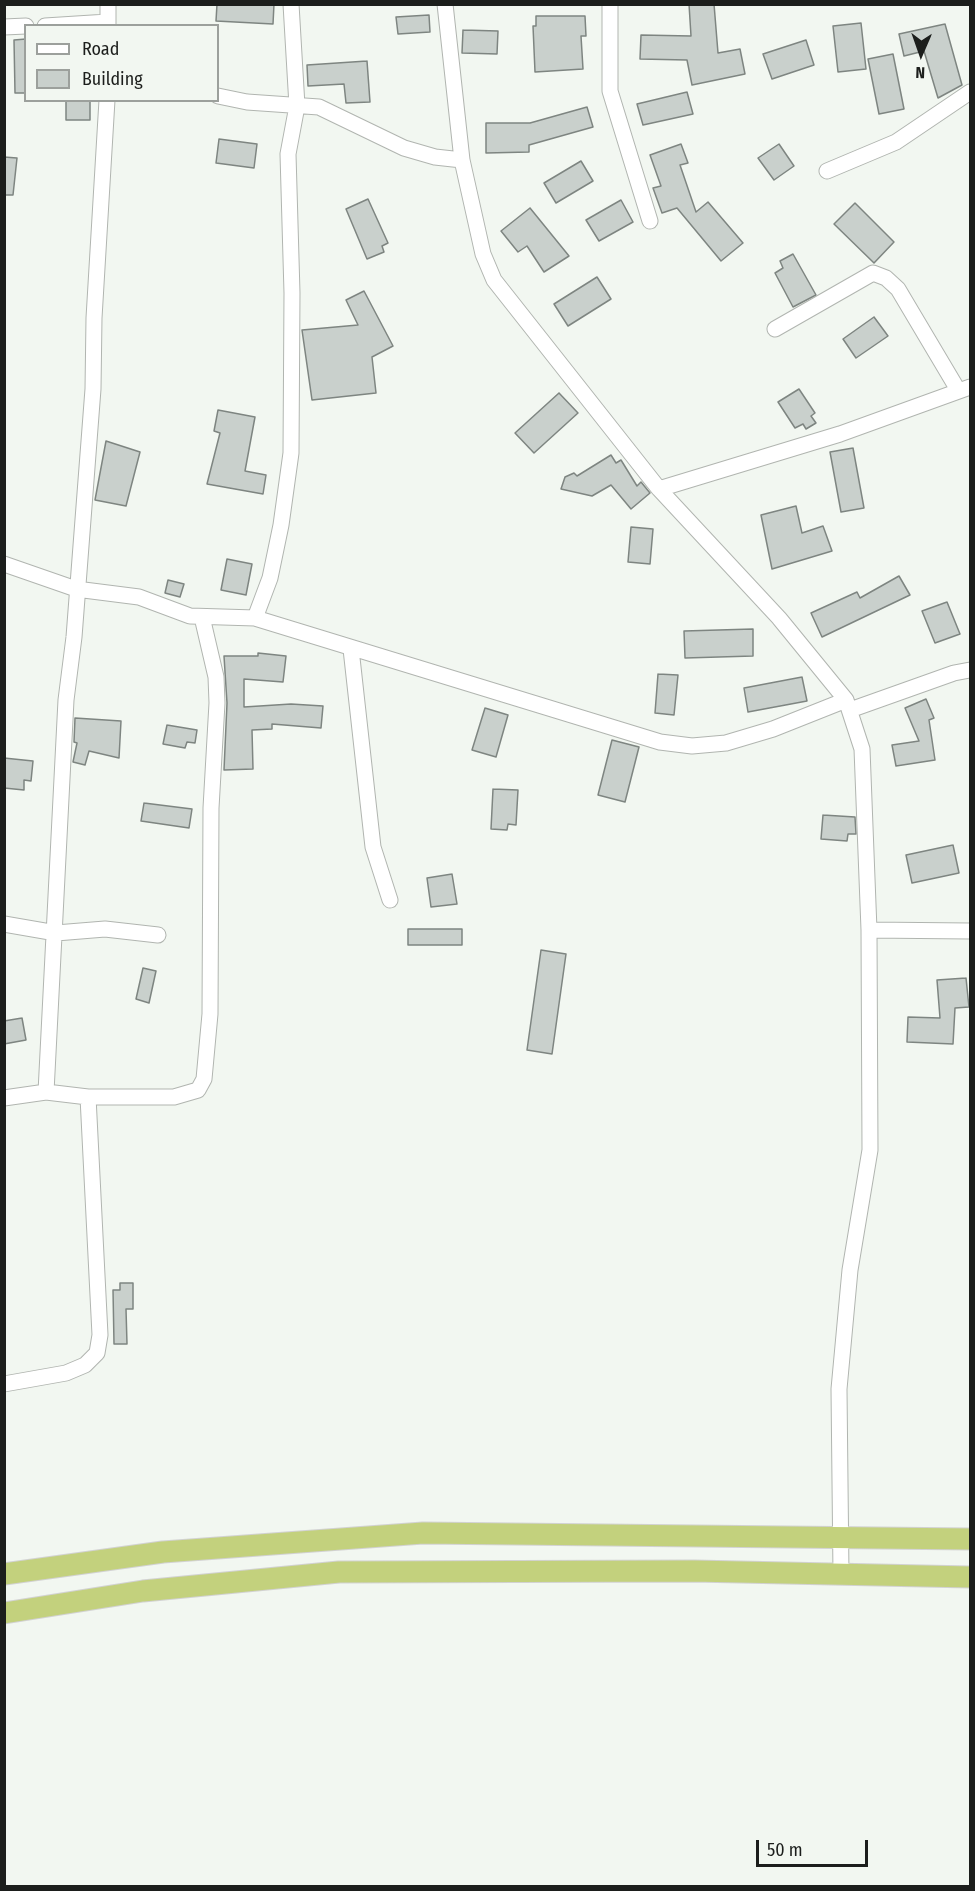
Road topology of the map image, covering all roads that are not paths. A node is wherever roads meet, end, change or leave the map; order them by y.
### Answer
1 (108, 4) edge
2 (291, 4) edge
3 (445, 4) edge
4 (610, 4) edge
5 (108, 24) edge
6 (24, 26) edge
7 (4, 27) edge
8 (970, 92) edge
9 (219, 96) edge
10 (107, 102) edge
11 (297, 106) junction
12 (462, 160) junction
13 (827, 171) dead end
14 (650, 221) dead end
15 (775, 329) dead end
16 (964, 389) edge
17 (659, 489) junction
18 (4, 564) edge
19 (76, 589) junction
20 (202, 617) junction
21 (255, 618) junction
22 (351, 650) junction
23 (970, 670) edge
24 (848, 705) junction
25 (390, 900) dead end
26 (4, 924) edge
27 (869, 930) junction
28 (970, 931) edge
29 (56, 933) junction
30 (158, 935) dead end
31 (46, 1092) junction
32 (88, 1097) junction
33 (4, 1098) edge
34 (4, 1384) edge
35 (839, 1537) junction
36 (970, 1539) edge
37 (4, 1574) edge
38 (841, 1575) junction
39 (970, 1577) edge
40 (4, 1613) edge

1 - 5 street
2 - 11 street
3 - 12 street
4 - 14 street
6 - 7 street
8 - 13 street
9 - 11 street
10 - 19 street
11 - 12 street
11 - 21 street
12 - 17 street
15 - 16 street
16 - 17 street
17 - 24 street
18 - 19 street
19 - 20 street
19 - 29 street
20 - 21 street
20 - 32 street
21 - 22 street
22 - 24 street
22 - 25 street
23 - 24 street
24 - 27 street
26 - 29 street
27 - 28 street
27 - 35 street
29 - 30 street
29 - 31 street
31 - 32 street
31 - 33 street
32 - 34 street
35 - 36 highway
35 - 37 highway
35 - 38 street
38 - 39 highway
38 - 40 highway

